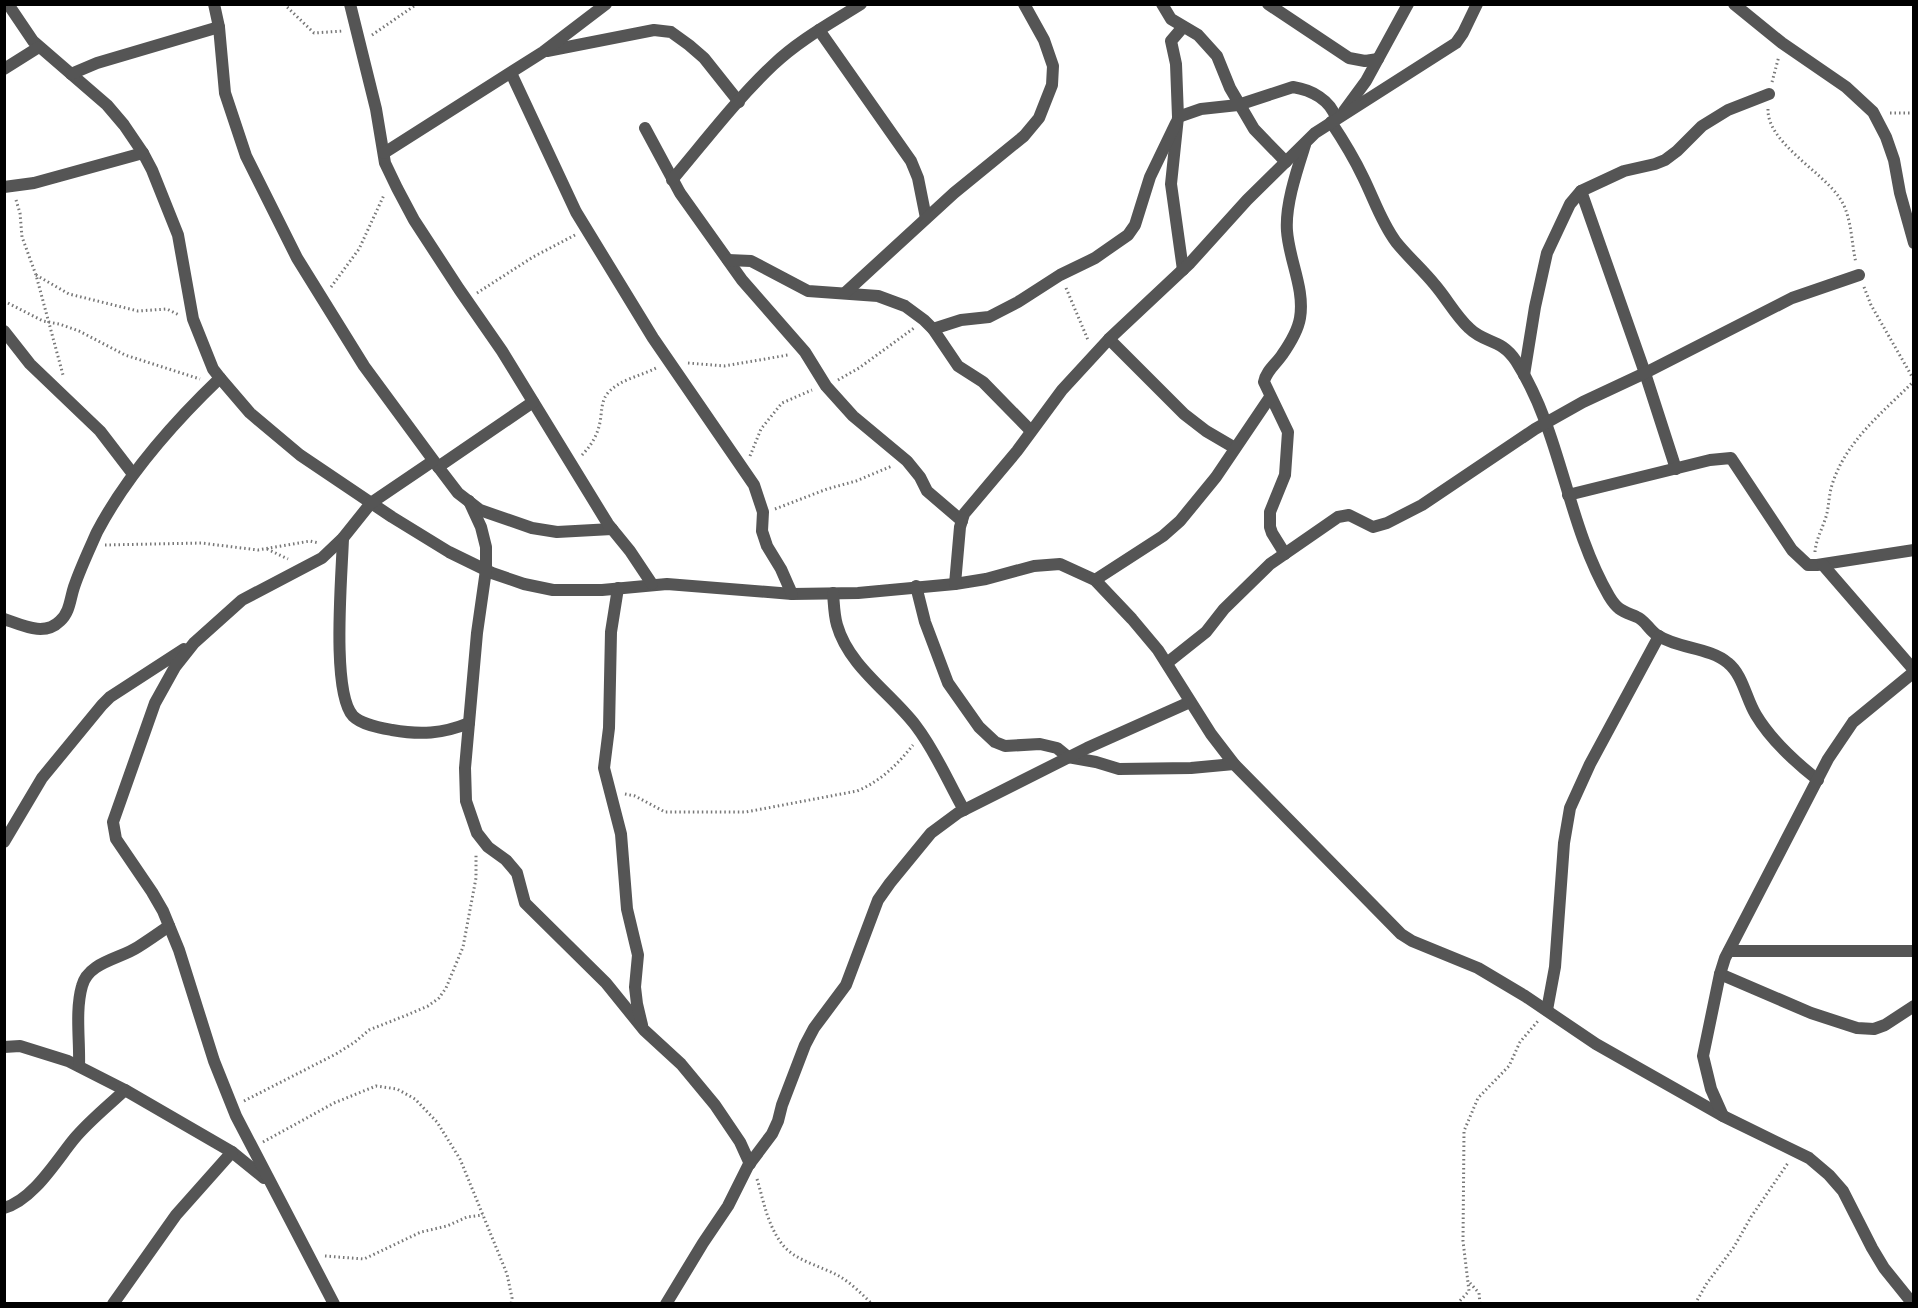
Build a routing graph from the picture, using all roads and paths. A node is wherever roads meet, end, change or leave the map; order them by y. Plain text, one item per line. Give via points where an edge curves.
1 (8, 4) edge
2 (214, 4) edge
3 (284, 4) edge
4 (350, 4) edge
5 (417, 4) edge
6 (861, 4) edge
7 (1024, 4) edge
8 (1162, 4) edge
9 (1268, 4) edge
10 (1408, 4) edge
11 (1477, 4) edge
12 (1734, 4) edge
13 (605, 5) edge
14 (219, 27) junction
15 (1183, 27) junction
16 (819, 30) junction
17 (359, 37) junction
18 (1782, 43) junction
19 (39, 47) junction
20 (543, 52) junction
21 (1378, 59) junction
22 (4, 69) edge
23 (511, 73) junction
24 (70, 74) junction
25 (1769, 94) junction
26 (739, 102) junction
27 (1238, 105) junction
28 (1873, 112) junction
29 (1914, 113) edge
30 (1337, 118) junction
31 (1177, 120) junction
32 (645, 128) dead end
33 (1306, 141) junction
34 (143, 153) junction
35 (384, 153) junction
36 (1286, 162) junction
37 (390, 173) junction
38 (672, 180) junction
39 (8, 187) edge
40 (1581, 191) junction
41 (926, 218) junction
42 (587, 229) junction
43 (1914, 243) edge
44 (728, 260) junction
45 (1183, 270) junction
46 (36, 275) junction
47 (1060, 275) junction
48 (1859, 275) junction
49 (845, 293) junction
50 (322, 298) junction
51 (466, 298) junction
52 (4, 301) edge
53 (924, 320) junction
54 (50, 322) junction
55 (195, 326) junction
56 (933, 329) junction
57 (4, 331) edge
58 (1109, 339) junction
59 (805, 352) junction
60 (1095, 355) junction
61 (667, 359) junction
62 (1645, 374) junction
63 (1524, 375) junction
64 (1914, 381) edge
65 (216, 382) junction
66 (826, 386) junction
67 (1270, 396) junction
68 (69, 400) junction
69 (533, 402) junction
70 (1546, 423) junction
71 (1031, 431) junction
72 (1235, 448) junction
73 (907, 460) junction
74 (436, 464) junction
75 (744, 468) junction
76 (574, 469) junction
77 (1676, 469) junction
78 (133, 474) junction
79 (1568, 495) junction
80 (469, 501) junction
81 (371, 503) junction
82 (763, 515) junction
83 (962, 520) junction
84 (612, 529) junction
85 (339, 542) junction
86 (92, 545) junction
87 (266, 548) junction
88 (1914, 550) edge
89 (1285, 554) junction
90 (1818, 565) junction
91 (307, 566) junction
92 (486, 570) junction
93 (1095, 580) junction
94 (652, 584) junction
95 (955, 584) junction
96 (916, 586) junction
97 (618, 588) junction
98 (833, 593) junction
99 (792, 594) junction
100 (4, 619) edge
101 (1659, 636) junction
102 (194, 642) junction
103 (1167, 663) junction
104 (1914, 670) edge
105 (1190, 702) junction
106 (469, 723) junction
107 (922, 735) junction
108 (1068, 757) junction
109 (1234, 764) junction
110 (1818, 780) junction
111 (609, 791) junction
112 (964, 810) junction
113 (477, 833) junction
114 (4, 842) edge
115 (169, 926) junction
116 (1729, 951) junction
117 (1914, 951) edge
118 (1720, 974) junction
119 (1914, 1006) edge
120 (1546, 1010) junction
121 (644, 1030) junction
122 (4, 1047) edge
123 (79, 1066) junction
124 (125, 1090) junction
125 (232, 1107) junction
126 (1723, 1116) junction
127 (251, 1148) junction
128 (1796, 1151) junction
129 (232, 1152) junction
130 (750, 1164) junction
131 (272, 1184) junction
132 (4, 1208) edge
133 (483, 1215) junction
134 (309, 1254) junction
135 (1468, 1282) junction
136 (113, 1304) edge
137 (334, 1304) edge
138 (511, 1304) edge
139 (666, 1304) edge
140 (872, 1304) edge
141 (1456, 1304) edge
142 (1480, 1304) edge
143 (1695, 1304) edge
144 (1913, 1304) edge

1 - 19 street
2 - 14 street
3 - 17 path via 314,33 344,30
4 - 17 street
5 - 17 path
6 - 16 street
7 - 41 street via 1047,46 1053,66 1052,85 1039,118 1024,136
8 - 15 street via 1171,19
9 - 21 street via 1349,58
10 - 21 street
11 - 30 street via 1456,43
12 - 18 street
13 - 20 street
14 - 24 street
14 - 50 street via 225,93 246,156 297,258
15 - 27 street via 1198,35 1217,57
15 - 31 street via 1171,41 1177,74
16 - 26 street via 773,65
16 - 41 street via 910,161 918,178
17 - 35 street
18 - 25 path
18 - 28 street via 1846,87
19 - 22 street
19 - 24 street
20 - 23 street
20 - 26 street via 654,30 671,32 704,58
21 - 30 street
23 - 35 street
23 - 42 street
24 - 34 street via 107,105
25 - 40 street via 1728,110 1702,126 1665,160 1624,171
25 - 48 path via 1771,126 1840,198
26 - 38 street
27 - 30 street via 1293,87 1301,88 1325,100
27 - 31 street via 1201,109
27 - 36 street via 1254,129
28 - 29 path
28 - 43 street via 1894,159
30 - 33 street
30 - 63 street via 1383,223 1395,241 1467,327 1508,350
31 - 45 street via 1172,184
31 - 47 street via 1150,177 1132,231 1095,258
32 - 38 street
33 - 36 street
33 - 67 street via 1296,171 1287,229 1301,299 1300,320 1283,354 1265,378
34 - 39 street
34 - 55 street via 182,248
35 - 37 street
36 - 45 street
37 - 50 path via 359,249
37 - 51 street via 414,220
38 - 44 street
39 - 46 path via 20,213 22,237
40 - 62 street
40 - 63 street via 1570,204 1547,253
41 - 49 street
42 - 51 path
42 - 61 street
44 - 49 street via 751,261 808,291
44 - 59 street
45 - 58 street
46 - 54 path
46 - 55 path via 69,294 138,310 167,309
47 - 56 street via 989,316
47 - 60 path
48 - 62 street via 1792,298
48 - 64 path via 1871,305
49 - 53 street via 886,299 905,306
50 - 74 street via 364,366
51 - 69 street
52 - 54 path
53 - 56 street
53 - 66 path via 859,368
54 - 65 path via 79,331 125,355
54 - 68 path
55 - 65 street
56 - 71 street via 958,366 988,387
57 - 68 street via 30,364
58 - 60 street
58 - 72 street via 1184,414
59 - 61 path via 724,366
59 - 66 street
60 - 71 street
61 - 75 street
61 - 76 path via 607,394 600,425
62 - 70 street
62 - 77 street
63 - 70 street
64 - 90 path via 1864,431 1840,466 1815,545
65 - 78 street
65 - 81 street via 300,455
66 - 73 street via 854,416
66 - 75 path via 782,403 761,429
67 - 72 street
67 - 89 street via 1288,432 1285,475 1270,512 1272,533
68 - 78 street via 100,430
69 - 74 street
69 - 76 street
70 - 79 street
70 - 89 street via 1402,516 1373,527 1349,514 1342,515
71 - 83 street
72 - 93 street via 1174,528
73 - 82 path
73 - 83 street via 927,491
74 - 80 street
74 - 81 street
75 - 82 street via 759,496
76 - 84 street
77 - 79 street
77 - 90 street via 1731,458 1792,550 1805,564
78 - 86 street
79 - 101 street via 1610,597 1626,614 1642,620
80 - 84 street via 480,510 545,531
80 - 92 street via 486,547
81 - 85 street
81 - 92 street via 449,552
82 - 99 street via 762,531 767,546
83 - 95 street
84 - 94 street
85 - 87 path via 310,541
85 - 91 street
85 - 106 street via 340,672 346,703 353,715 362,722 409,733 430,734
86 - 87 path via 201,543
86 - 100 street via 68,609 59,622 42,630
87 - 91 path
88 - 90 street
89 - 103 street via 1251,580 1206,632
90 - 104 street
91 - 102 street via 242,600
92 - 97 street via 553,590
92 - 106 street
93 - 95 street via 1060,564
93 - 103 street
94 - 97 street
94 - 99 street
95 - 96 street
96 - 98 street
96 - 108 street via 948,683 979,727 1005,746 1040,744 1057,748
97 - 111 street via 610,632 609,728 604,760
98 - 99 street
98 - 107 street via 836,624 843,643
101 - 110 street via 1729,663 1763,725
101 - 120 street via 1570,808 1555,967
102 - 114 street via 102,705 42,778
102 - 115 street via 155,703 113,822 116,839 152,892
103 - 105 street
104 - 110 street via 1853,722
105 - 108 street
105 - 109 street
106 - 113 street via 466,801
107 - 111 path via 889,772 869,786 746,812 665,812 635,796
107 - 112 street
108 - 109 street via 1119,769
108 - 112 street
109 - 120 street via 1401,934 1478,968
110 - 116 street
111 - 121 street via 621,834 627,909 638,954 635,987
112 - 130 street via 931,832 878,900 846,985 810,1035 772,1134
113 - 121 street via 517,873 525,903 606,983
113 - 125 path via 476,878 463,947 439,998 369,1030 336,1054
115 - 123 street via 89,972 80,999
115 - 125 street
116 - 117 street
116 - 118 street
118 - 119 street via 1857,1028 1874,1029
118 - 126 street via 1702,1056
120 - 126 street via 1596,1044
120 - 135 path via 1520,1042 1509,1066 1478,1098 1464,1131 1463,1240
121 - 130 street via 681,1064 715,1105
122 - 123 street via 20,1046
123 - 124 street
124 - 129 street
124 - 132 street via 24,1197
125 - 127 street
126 - 128 street
127 - 131 street
127 - 133 path via 362,1091 376,1086 397,1089 415,1099 437,1122 460,1159
128 - 143 path
128 - 144 street via 1828,1174 1843,1191 1884,1268
129 - 131 street
129 - 136 street via 176,1215
130 - 139 street
130 - 140 path via 765,1211 782,1244 790,1253 840,1277
131 - 134 street
133 - 134 path via 421,1232 364,1259
133 - 138 path via 507,1274
134 - 137 street
135 - 141 path via 1469,1291
135 - 142 path via 1479,1293

